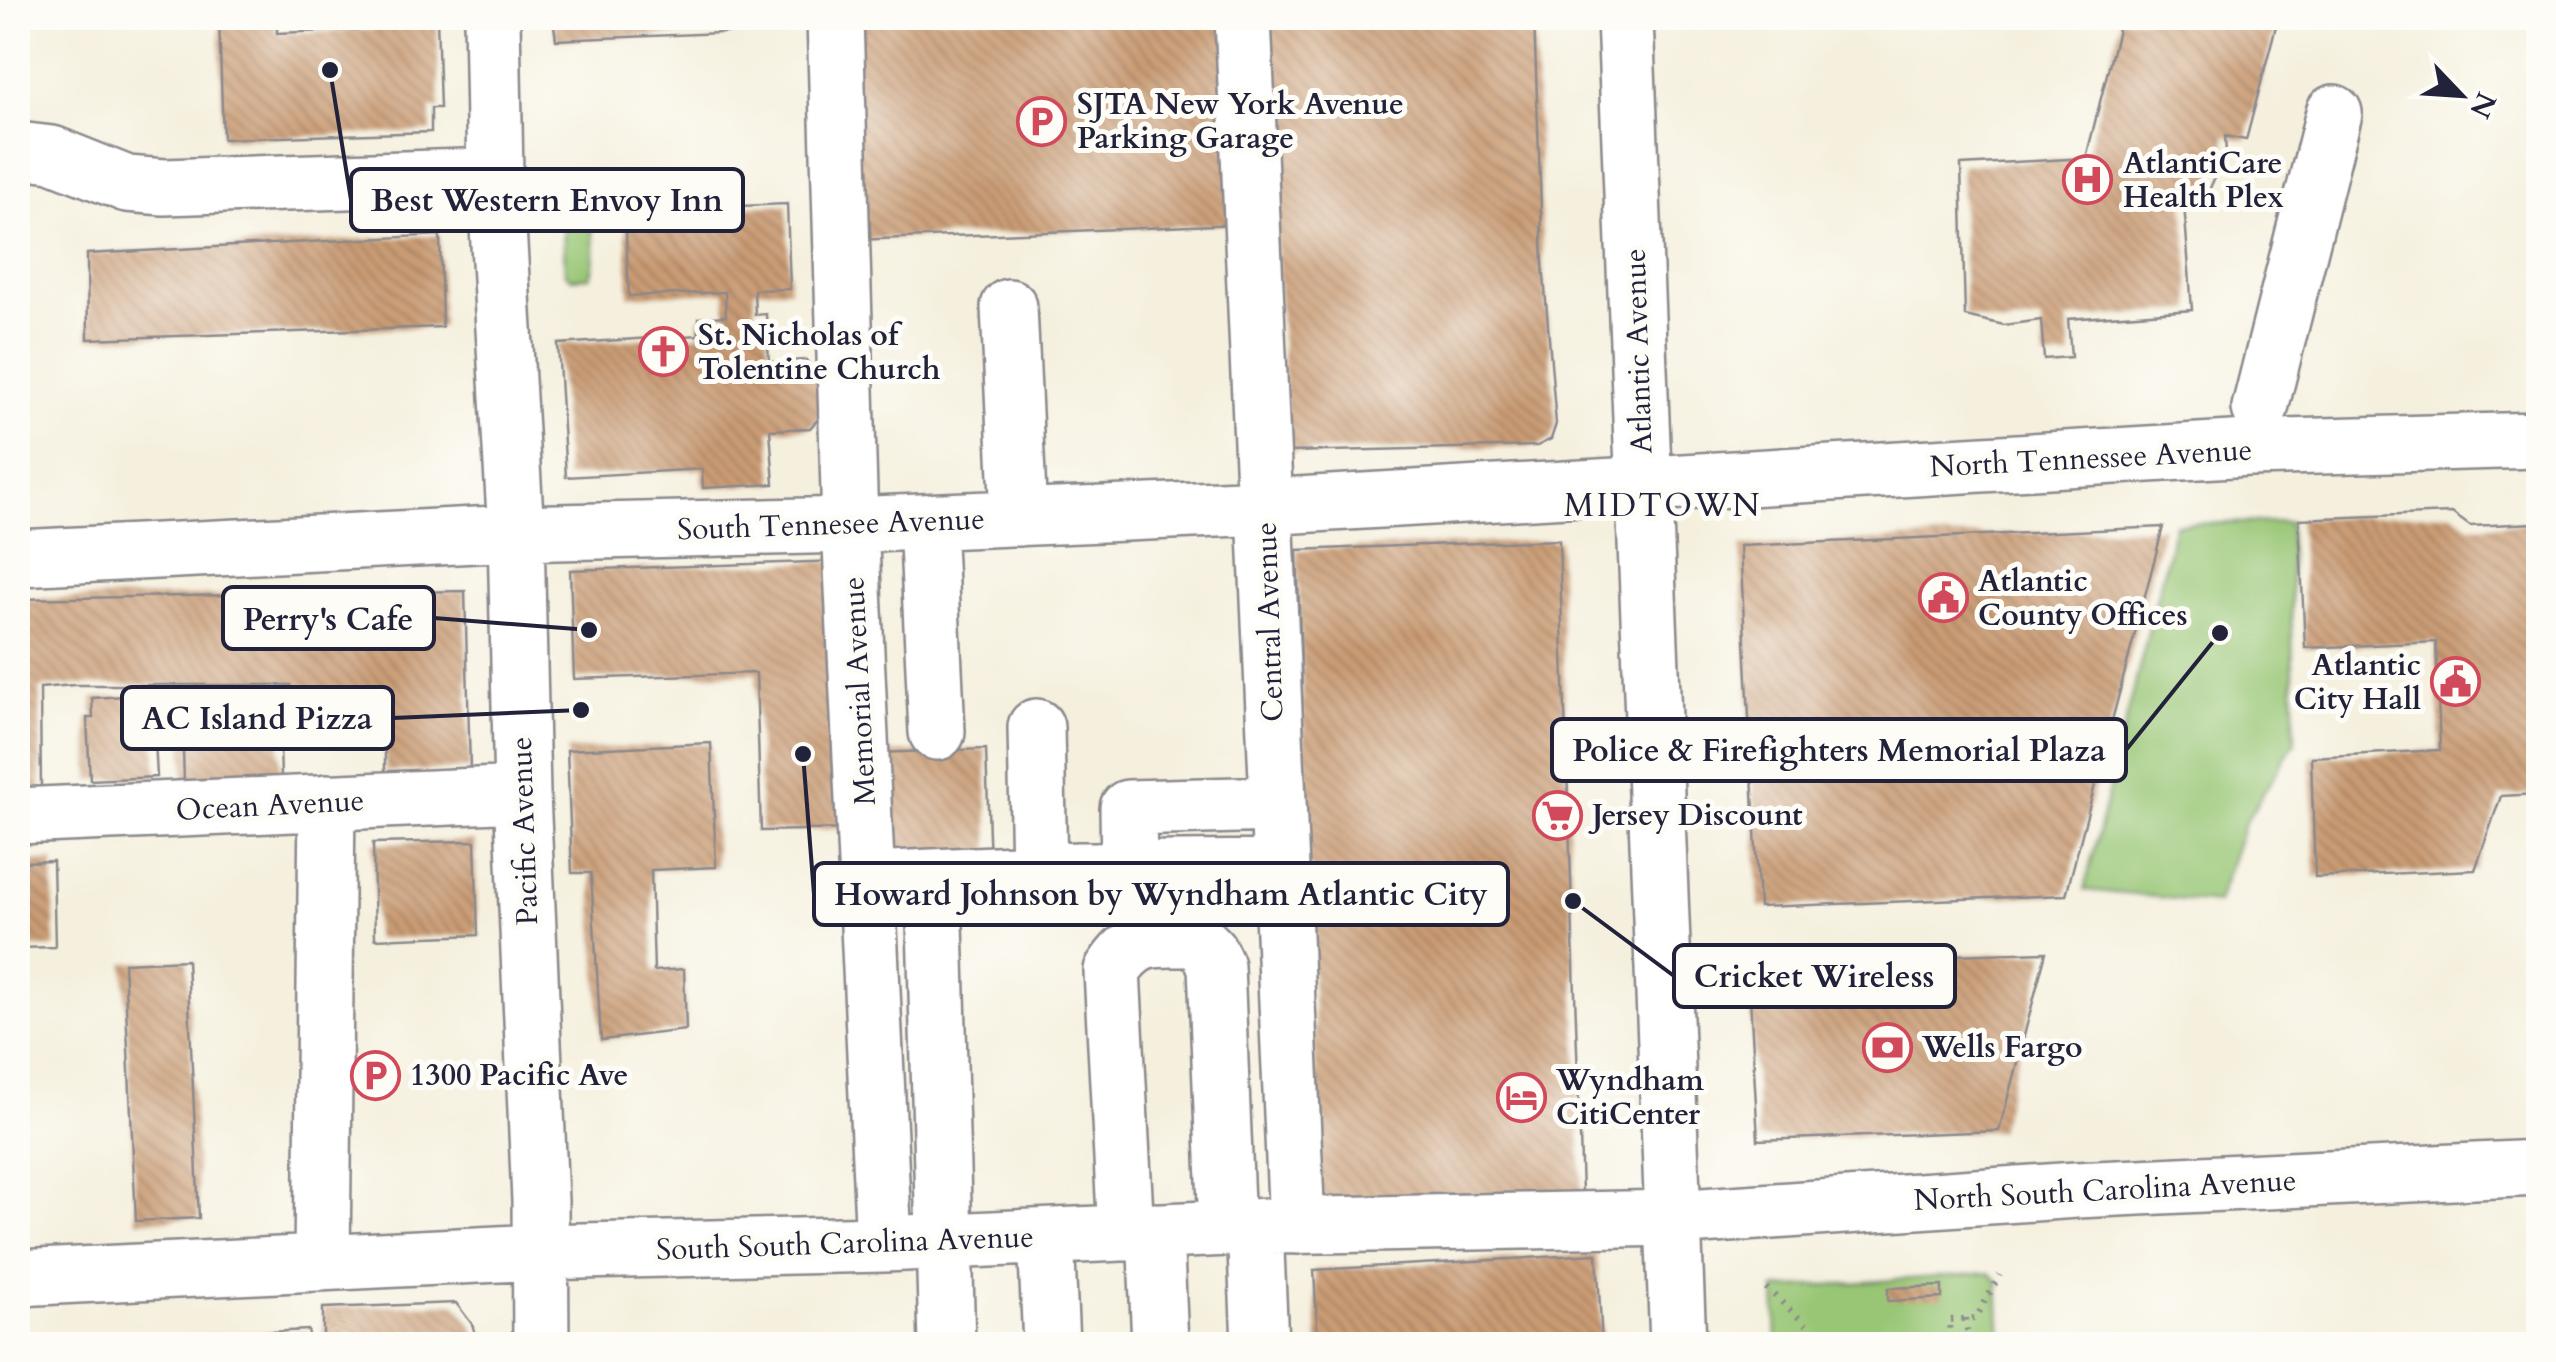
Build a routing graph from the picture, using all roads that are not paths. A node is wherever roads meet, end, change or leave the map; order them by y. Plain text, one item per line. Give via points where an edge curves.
1 (492, 18) edge
2 (834, 18) edge
3 (1243, 18) edge
4 (1625, 18) edge
5 (2334, 113) dead end
6 (18, 150) edge
7 (496, 176) junction
8 (1008, 307) dead end
9 (2260, 408) dead end
10 (2538, 440) edge
11 (1644, 486) junction
12 (1264, 507) junction
13 (1019, 518) junction
14 (926, 522) junction
15 (850, 525) junction
16 (516, 532) junction
17 (18, 558) edge
18 (1036, 727) dead end
19 (937, 732) dead end
20 (522, 794) junction
21 (326, 802) junction
22 (1277, 804) junction
23 (18, 816) edge
24 (1280, 868) junction
25 (1129, 870) junction
26 (1039, 872) junction
27 (870, 880) junction
28 (935, 923) dead end
29 (2538, 1168) edge
30 (1673, 1218) junction
31 (1260, 1227) junction
32 (1141, 1232) junction
33 (1046, 1237) junction
34 (943, 1242) junction
35 (884, 1244) junction
36 (538, 1252) junction
37 (322, 1262) junction
38 (18, 1278) edge
39 (541, 1344) edge
40 (947, 1344) edge
41 (1051, 1344) edge
42 (1160, 1344) edge
43 (1260, 1344) edge
44 (1678, 1344) edge

1 - 7 main road, Pacific Avenue
2 - 15 main road, Memorial Avenue
3 - 12 main road, Central Avenue
4 - 11 main road, Atlantic Avenue
5 - 9 main road
6 - 7 main road via 52,154 127,184 164,187
7 - 16 main road, Pacific Avenue
8 - 13 main road
10 - 11 main road, North Tennessee Avenue via 2249,448
11 - 12 main road, South Tennesee Avenue
11 - 30 main road, Atlantic Avenue
12 - 13 main road, South Tennesee Avenue
12 - 22 main road, Central Avenue
13 - 14 main road, South Tennesee Avenue
14 - 15 main road, South Tennesee Avenue
14 - 19 main road
15 - 16 main road, South Tennesee Avenue
15 - 27 main road, Memorial Avenue
16 - 17 main road, South Tennesee Avenue
16 - 20 main road, Pacific Avenue
18 - 26 main road
20 - 21 main road, Ocean Avenue
20 - 36 main road, Pacific Avenue
21 - 23 main road, Ocean Avenue
21 - 37 main road
22 - 24 main road, Central Avenue
22 - 25 main road via 1128,808
24 - 25 main road
24 - 31 main road, Central Avenue
25 - 26 main road
26 - 27 main road
27 - 35 main road, Memorial Avenue
28 - 34 main road
29 - 30 main road, North South Carolina Avenue
30 - 31 main road, South South Carolina Avenue
30 - 44 main road, Atlantic Avenue
31 - 32 main road, South South Carolina Avenue
31 - 32 main road via 1210,951 1197,939 1140,940 1112,971
31 - 43 main road
32 - 33 main road, South South Carolina Avenue
32 - 42 main road
33 - 34 main road, South South Carolina Avenue
33 - 41 main road
34 - 35 main road, South South Carolina Avenue
34 - 40 main road
35 - 36 main road, South South Carolina Avenue
36 - 37 main road, South South Carolina Avenue
36 - 39 main road, Pacific Avenue
37 - 38 main road, South South Carolina Avenue

